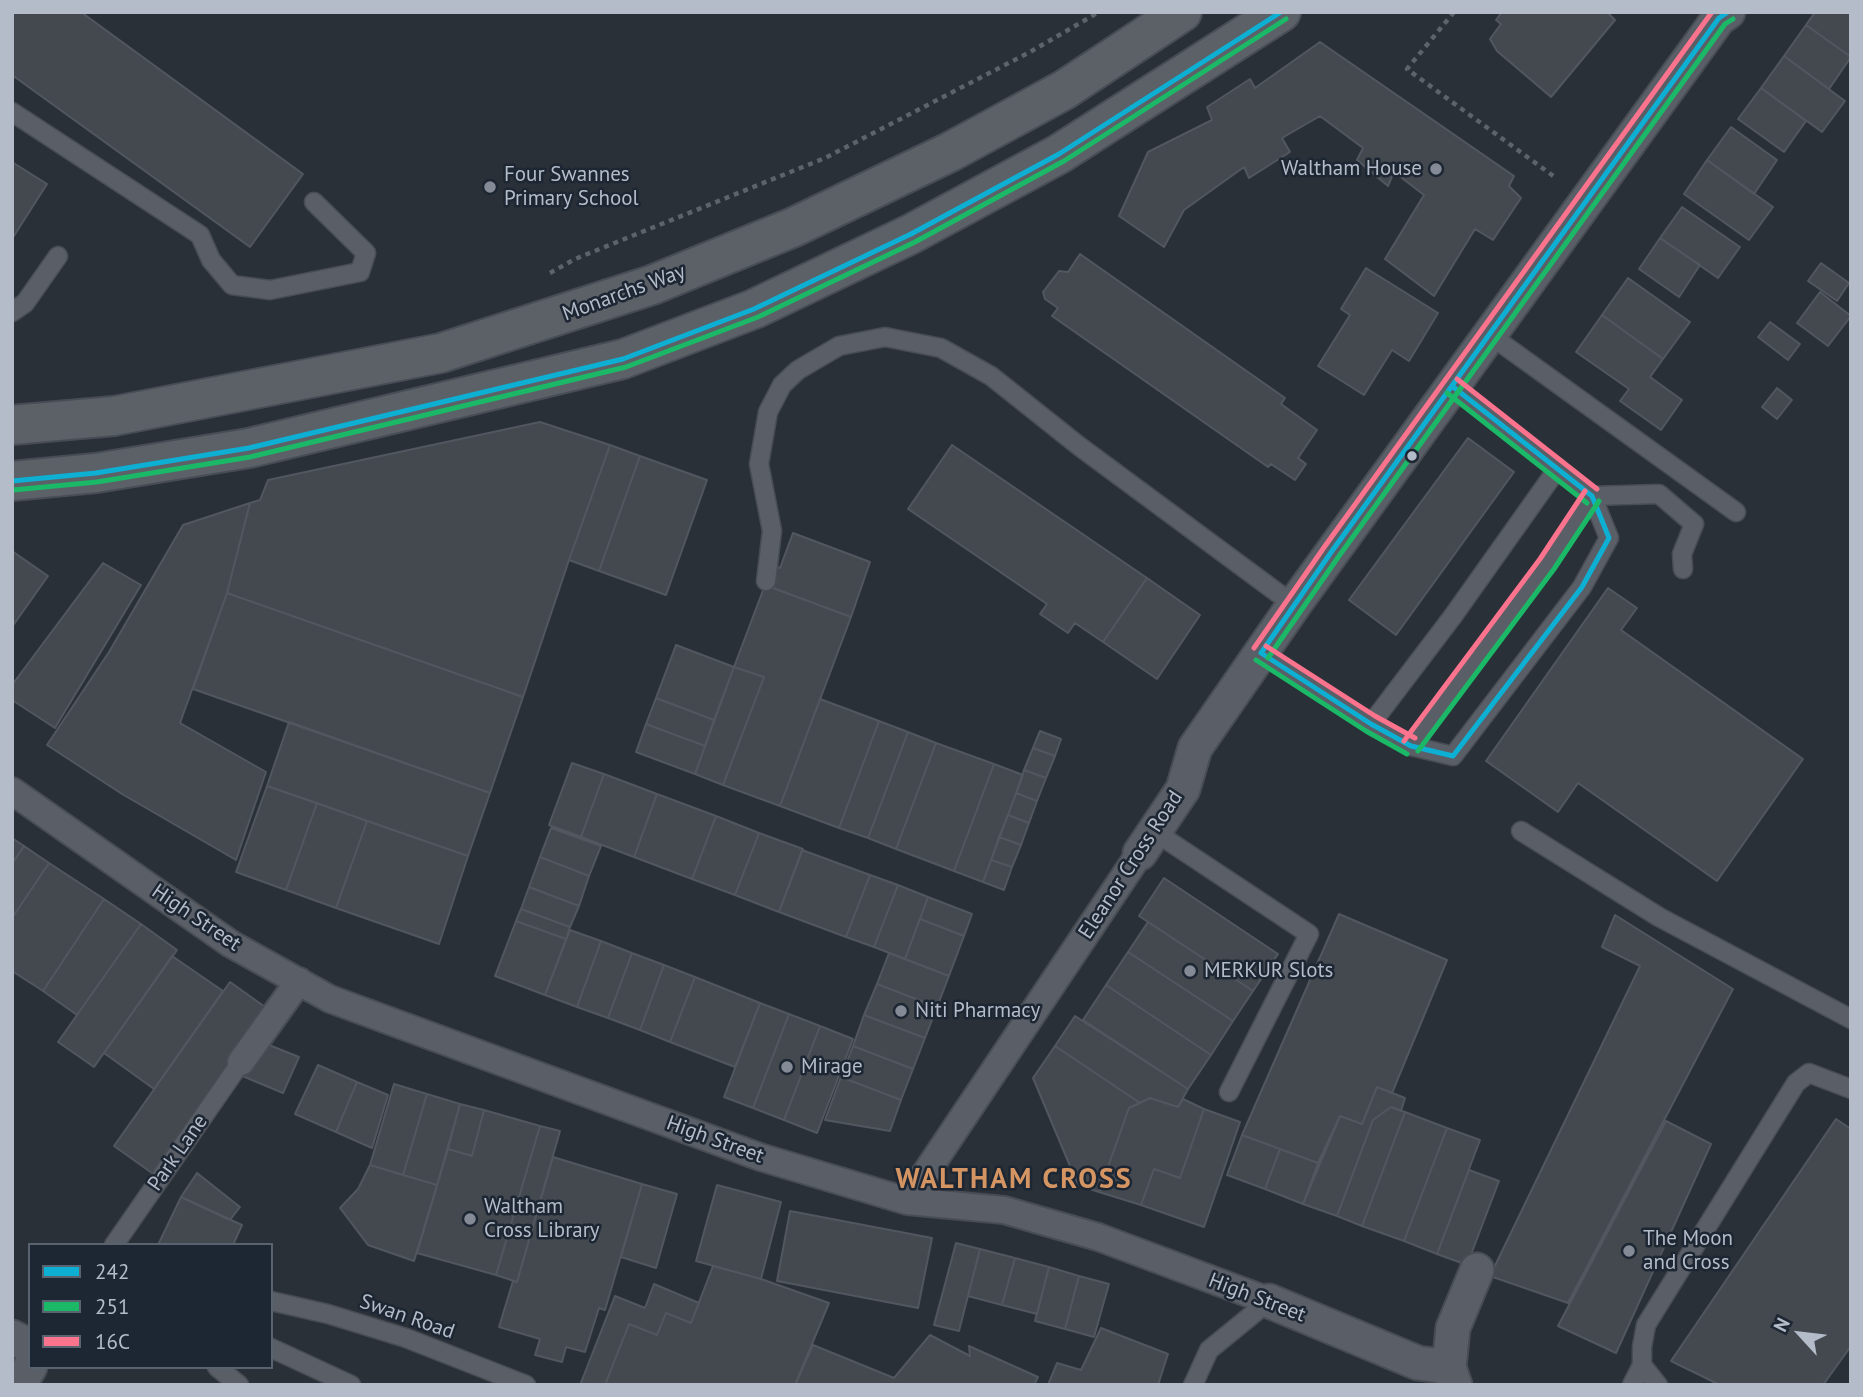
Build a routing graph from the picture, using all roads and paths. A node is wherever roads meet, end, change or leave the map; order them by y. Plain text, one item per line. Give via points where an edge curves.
1 (1099, 12) edge
2 (1182, 12) edge
3 (1281, 12) edge
4 (1454, 12) edge
5 (1722, 14) edge
6 (12, 112) edge
7 (1587, 201) junction
8 (314, 202) dead end
9 (58, 256) dead end
10 (543, 277) dead end
11 (12, 312) edge
12 (1490, 335) junction
13 (1452, 386) junction
14 (12, 425) edge
15 (1558, 468) junction
16 (12, 481) edge
17 (1592, 496) junction
18 (1736, 512) dead end
19 (1683, 569) dead end
20 (766, 582) dead end
21 (1294, 605) junction
22 (1261, 653) junction
23 (1371, 724) junction
24 (1411, 746) junction
25 (12, 790) edge
26 (1521, 831) dead end
27 (1147, 843) junction
28 (299, 981) junction
29 (1851, 1019) edge
30 (241, 1062) joint
31 (1851, 1089) edge
32 (1229, 1092) dead end
33 (907, 1201) junction
34 (115, 1243) edge
35 (1477, 1270) dead end
36 (273, 1301) edge
37 (1269, 1301) junction
38 (12, 1337) edge
39 (28, 1345) edge
40 (273, 1349) edge
41 (1642, 1365) junction
42 (29, 1369) edge
43 (219, 1369) edge
44 (1452, 1376) edge
45 (19, 1385) edge
46 (239, 1385) edge
47 (351, 1385) edge
48 (526, 1385) edge
49 (1193, 1385) edge
50 (1632, 1385) edge
51 (1658, 1385) edge

1 - 10 path via 825,159 575,259
2 - 14 main road, Monarchs Way via 1065,90 950,152 794,227 652,285 441,353 114,416
3 - 16 main road via 1059,154 911,234 754,309 623,359 249,448 96,473
4 - 7 path via 1407,69
5 - 7 street, Eleanor Cross Road
6 - 8 lane via 200,234 211,260 232,285 270,290 360,272 366,253
7 - 12 street, Eleanor Cross Road
9 - 11 lane via 25,303
12 - 13 street, Eleanor Cross Road
12 - 18 lane
13 - 15 lane
13 - 21 street, Eleanor Cross Road
15 - 17 lane
15 - 23 lane
17 - 19 lane via 1659,494 1694,524 1682,554
17 - 24 lane
17 - 24 lane via 1609,538 1582,587 1453,756
20 - 21 lane via 772,531 759,464 768,412 782,385 798,370 839,346 885,337 941,348 991,376
21 - 22 street, Eleanor Cross Road
22 - 23 lane
22 - 27 street, Eleanor Cross Road via 1195,748 1183,789
23 - 24 lane
25 - 28 street, High Street via 232,944
26 - 29 lane via 1659,917
27 - 32 lane via 1309,934
27 - 33 street, Eleanor Cross Road
28 - 30 street
28 - 33 street, High Street via 330,999 760,1157
30 - 34 lane, Park Lane
31 - 41 lane via 1809,1073 1796,1083 1646,1325
33 - 37 street, High Street via 1003,1210 1098,1237
35 - 44 street via 1453,1328
36 - 48 lane, Swan Road via 406,1338
37 - 44 street, High Street
37 - 49 lane via 1209,1350
38 - 39 street
40 - 47 lane
41 - 50 lane
41 - 51 lane
42 - 45 street
43 - 46 lane

